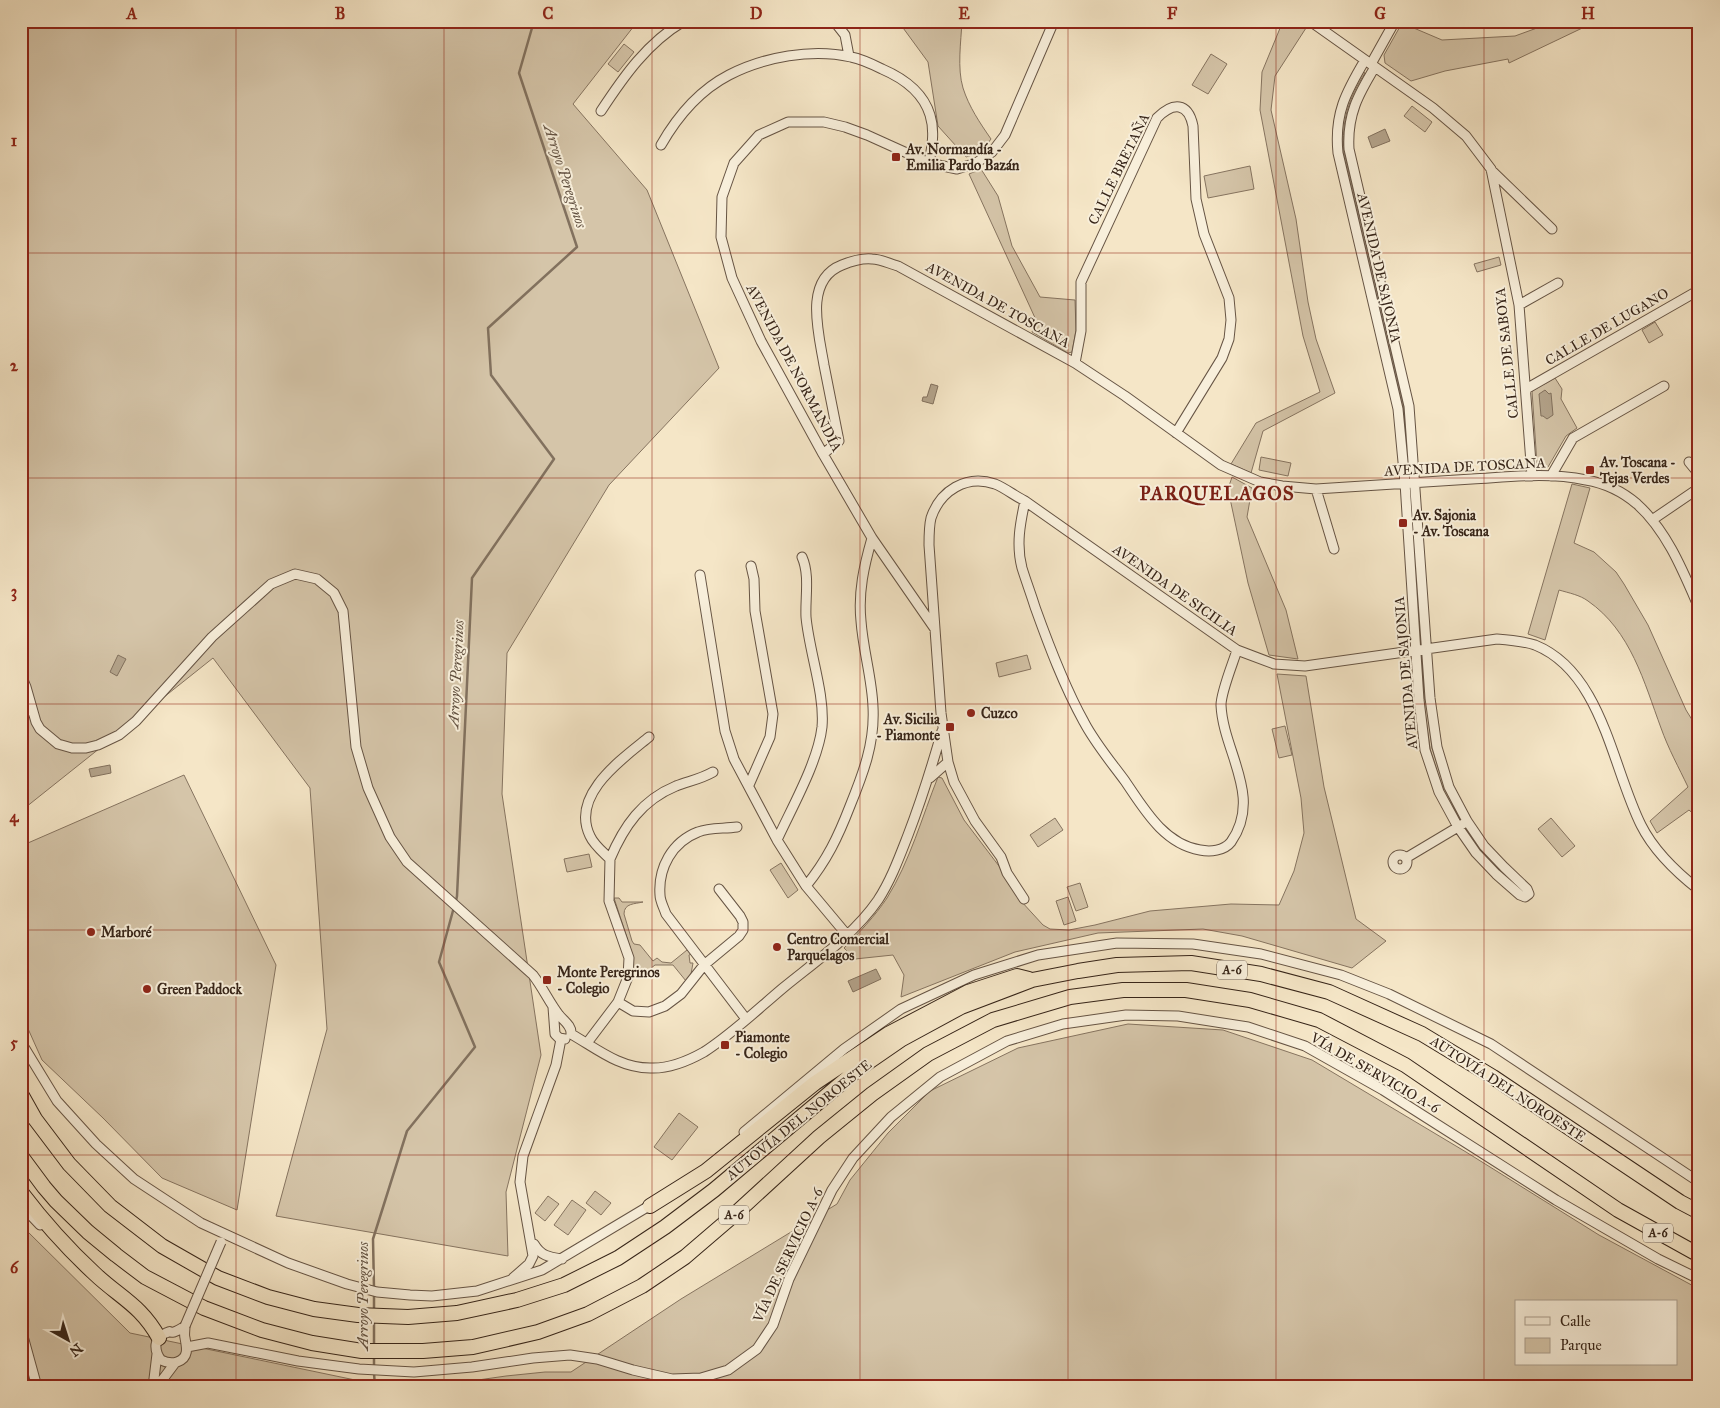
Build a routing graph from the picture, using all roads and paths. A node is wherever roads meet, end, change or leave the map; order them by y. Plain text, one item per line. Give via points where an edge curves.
1 (684, 21) edge
2 (834, 21) edge
3 (1054, 21) edge
4 (1310, 21) edge
5 (1395, 21) edge
6 (849, 56) junction
7 (1370, 63) junction
8 (601, 111) dead end
9 (661, 145) dead end
10 (929, 163) junction
11 (1491, 169) junction
12 (1552, 229) dead end
13 (1558, 283) dead end
14 (1699, 302) edge
15 (1518, 305) junction
16 (1075, 363) junction
17 (1664, 386) dead end
18 (1526, 389) junction
19 (1176, 433) junction
20 (823, 454) junction
21 (1689, 462) dead end
22 (1699, 474) edge
23 (1532, 476) junction
24 (1551, 476) junction
25 (1405, 483) junction
26 (1416, 483) junction
27 (1699, 488) edge
28 (1316, 489) junction
29 (1025, 501) junction
30 (1652, 520) junction
31 (872, 538) junction
32 (1334, 549) dead end
33 (802, 557) dead end
34 (752, 566) dead end
35 (700, 574) dead end
36 (1699, 608) edge
37 (935, 630) junction
38 (1428, 648) junction
39 (1237, 650) junction
40 (1416, 650) junction
41 (21, 675) edge
42 (32, 709) junction
43 (21, 714) edge
44 (942, 728) junction
45 (650, 737) dead end
46 (948, 762) junction
47 (713, 772) dead end
48 (928, 780) junction
49 (749, 785) junction
50 (1467, 821) junction
51 (737, 827) dead end
52 (1458, 827) junction
53 (777, 840) junction
54 (1406, 858) dead end
55 (610, 859) junction
56 (806, 886) junction
57 (719, 889) dead end
58 (1699, 890) edge
59 (1024, 899) dead end
60 (847, 934) junction
61 (704, 966) junction
62 (1032, 980) junction
63 (618, 1002) junction
64 (553, 1007) junction
65 (746, 1019) junction
66 (566, 1024) junction
67 (556, 1027) junction
68 (571, 1034) junction
69 (561, 1039) junction
70 (21, 1042) edge
71 (586, 1043) junction
72 (21, 1094) edge
73 (21, 1156) edge
74 (1699, 1182) edge
75 (21, 1192) edge
76 (21, 1205) edge
77 (650, 1206) junction
78 (1699, 1212) edge
79 (201, 1223) junction
80 (531, 1239) junction
81 (237, 1240) junction
82 (220, 1242) junction
83 (1699, 1255) edge
84 (562, 1259) junction
85 (1699, 1279) edge
86 (510, 1281) junction
87 (185, 1326) junction
88 (21, 1329) edge
89 (175, 1332) junction
90 (157, 1341) junction
91 (186, 1343) junction
92 (157, 1354) junction
93 (175, 1363) junction
94 (37, 1387) edge
95 (153, 1387) edge
96 (157, 1387) edge

1 - 8 street via 641,56
2 - 6 street via 845,35
3 - 10 street, AVENIDA DE NORMANDÍA via 1005,135 992,152 976,163 957,169
4 - 7 street
5 - 7 street
6 - 9 street via 785,56 756,63 728,76 684,112
6 - 10 street via 892,73 922,98 930,114 933,138
7 - 11 street, CALLE DE SABOYA via 1466,136
7 - 25 street, AVENIDA DE SAJONIA via 1344,97 1336,135 1398,409
7 - 26 street, AVENIDA DE SAJONIA via 1350,118 1349,149 1409,406
10 - 20 street, AVENIDA DE NORMANDÍA via 845,127 806,121 788,122 759,135 734,162 722,196 722,237 732,278 761,341
11 - 12 street, CALLE DE SABOYA
11 - 15 street, CALLE DE SABOYA
13 - 15 street
14 - 18 street, CALLE DE LUGANO via 1694,294
15 - 18 street, CALLE DE SABOYA
16 - 19 street, AVENIDA DE TOSCANA
16 - 19 street, CALLE BRETAÑA via 1081,331 1081,282 1157,118 1166,109 1185,108 1193,126 1196,199 1204,234 1228,298 1231,320 1222,358
16 - 20 street, AVENIDA DE TOSCANA via 898,266 873,259 854,260 838,266 820,286 818,328 839,440
17 - 24 street via 1573,438
18 - 23 street, CALLE DE SABOYA
19 - 28 street, AVENIDA DE TOSCANA via 1204,454 1260,482
20 - 31 street, AVENIDA DE NORMANDÍA
21 - 22 street
23 - 24 street, AVENIDA DE TOSCANA
23 - 26 street, AVENIDA DE TOSCANA
24 - 30 street, AVENIDA DE TOSCANA via 1604,485 1621,493
25 - 26 street, AVENIDA DE TOSCANA
25 - 28 street, AVENIDA DE TOSCANA
25 - 40 street, AVENIDA DE SAJONIA
26 - 38 street, AVENIDA DE SAJONIA
27 - 30 street
28 - 32 street
29 - 37 street, AVENIDA DE SICILIA via 994,484 976,481 959,484 935,507 930,520 929,545
29 - 39 street, AVENIDA DE SICILIA
29 - 39 street via 1018,548 1022,568 1049,646 1084,723 1149,817 1167,836 1188,848 1212,852 1229,844 1240,827 1244,808 1242,785 1223,725 1221,702
30 - 36 street, AVENIDA DE TOSCANA via 1671,548
31 - 37 street, AVENIDA DE NORMANDÍA
31 - 56 street via 863,570 860,621 873,707 872,739 866,767 835,843
33 - 53 street via 806,566 806,619 822,727 809,770
34 - 49 street via 755,612 773,714 770,737
35 - 49 street via 725,731 734,758
37 - 44 street, AVENIDA DE SICILIA
38 - 40 street, AVENIDA DE SICILIA
38 - 50 street, AVENIDA DE SAJONIA via 1436,747 1449,788
38 - 58 street, AVENIDA DE SICILIA via 1497,639 1516,640 1555,656 1587,691 1642,827 1676,872
39 - 40 street, AVENIDA DE SICILIA via 1274,664 1305,666
40 - 52 street, AVENIDA DE SAJONIA via 1425,750 1439,792
41 - 42 street
42 - 43 street
42 - 64 street via 40,729 58,744 72,748 98,745 136,721 212,636 271,584 295,574 317,579 334,592 343,611 356,748 368,788 390,837 407,862 533,975
44 - 46 street, AVENIDA DE SICILIA
44 - 48 street
45 - 55 street via 615,765 592,793 586,812 586,826 591,838
46 - 48 street
46 - 59 street, AVENIDA DE SICILIA via 954,782 975,821 1001,857
47 - 55 street via 658,794 646,804 624,831
48 - 60 street via 889,881 864,918
49 - 53 street
50 - 52 street
50 - 52 street, AVENIDA DE SAJONIA via 1484,846 1529,894 1525,897 1520,895 1496,874
51 - 61 street via 698,832 685,839 672,850 660,878 660,897 666,914
52 - 54 street
53 - 56 street
55 - 63 street via 609,901 629,958 628,977
56 - 60 street
57 - 61 street via 740,916 743,930
60 - 65 street
61 - 63 street via 681,994 665,1006 649,1012 633,1011
61 - 65 street
62 - 72 highway, AUTOVÍA DEL NOROESTE / A-6 via 961,1007 895,1044 857,1070 714,1190 618,1258 564,1285 517,1300 457,1313 408,1317 314,1309 268,1297 218,1278 162,1246 110,1206 69,1164 35,1119
62 - 77 highway via 1017,976 968,992 888,1034 815,1083 706,1171
62 - 78 highway, AUTOVÍA DEL NOROESTE / A-6 via 1117,965 1191,964 1261,974 1329,992 1430,1039
63 - 71 street
64 - 66 street
64 - 67 street
65 - 71 street via 703,1052 668,1066 628,1065 607,1057
66 - 67 street via 560,1023
66 - 68 street via 571,1028
67 - 69 street via 556,1036
68 - 69 street via 567,1039
68 - 71 street
69 - 80 street via 556,1065 523,1156 520,1182
70 - 79 street via 57,1101 96,1144 134,1179
73 - 83 highway, AUTOVÍA DEL NOROESTE / A-6 via 56,1201 116,1256 146,1277 204,1308 262,1330 362,1351 473,1347 538,1332 580,1317 642,1286 685,1257 872,1094 928,1054 993,1020 1070,997 1123,990 1186,990 1250,1000 1328,1024 1405,1065 1618,1210
74 - 77 street via 1492,1044 1389,994 1341,975 1260,954 1192,944 1117,943 1038,955 974,975 901,1009 844,1049 701,1168
75 - 90 highway via 64,1245 144,1314
76 - 90 street via 79,1266 141,1316
77 - 84 street
79 - 81 street
79 - 82 street via 216,1234
80 - 84 street via 538,1252
80 - 86 street via 533,1256
81 - 82 street via 226,1238
81 - 86 street via 288,1263 377,1292 432,1296 477,1291
82 - 87 street, bridge
84 - 86 street
85 - 91 street, VÍA DE SERVICIO A-6 via 1556,1200 1383,1090 1305,1046 1248,1027 1178,1016 1126,1016 1063,1024 1007,1041 940,1077 891,1116 853,1158 832,1190 789,1280 772,1325 757,1349 728,1370 701,1378 672,1379 597,1358 570,1355 414,1372 298,1362 208,1342
87 - 89 street
87 - 91 street
88 - 94 street
89 - 90 street via 166,1333
89 - 91 street
90 - 92 street
91 - 93 street via 184,1357
92 - 93 street via 165,1362
92 - 95 street
93 - 96 street

